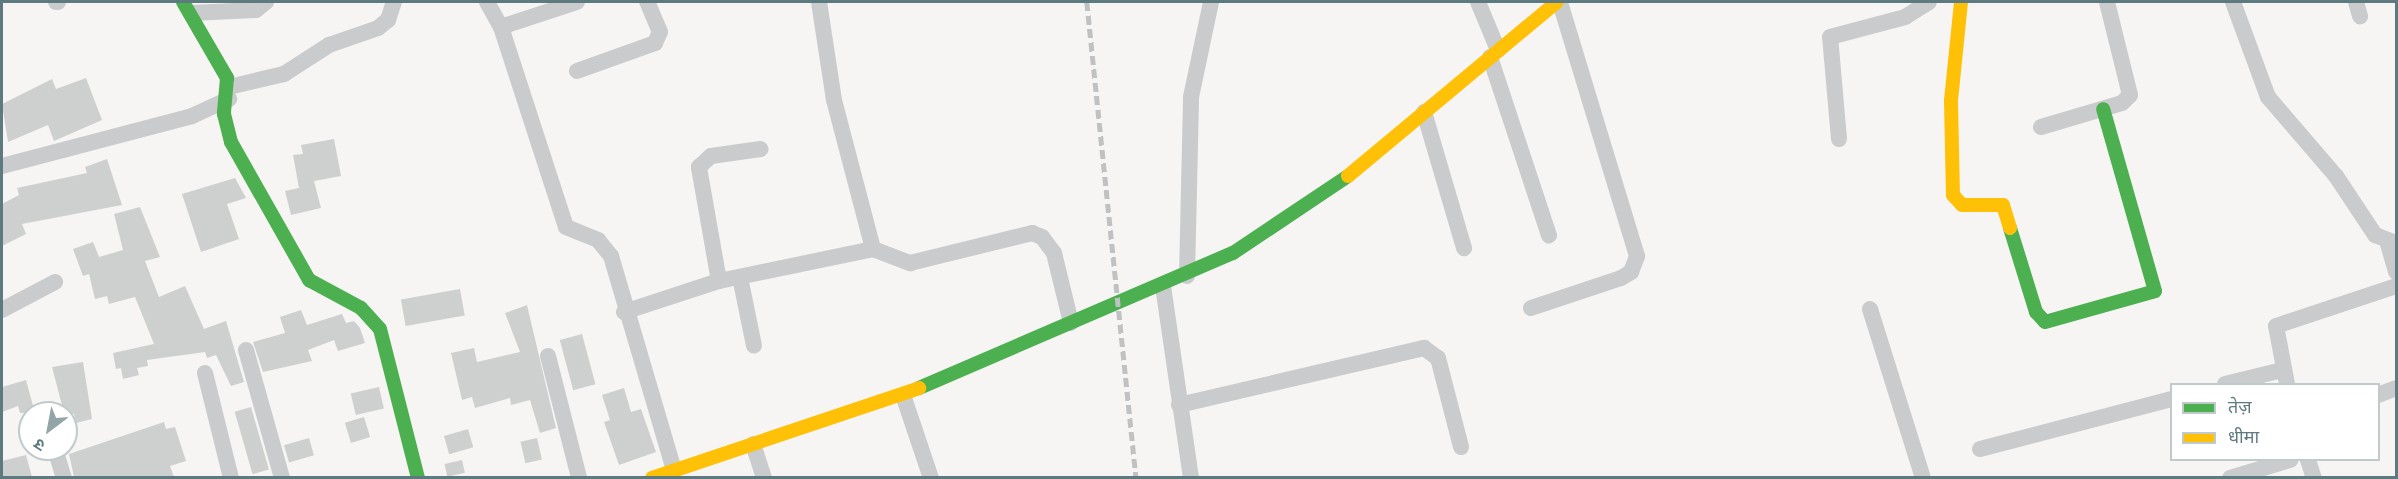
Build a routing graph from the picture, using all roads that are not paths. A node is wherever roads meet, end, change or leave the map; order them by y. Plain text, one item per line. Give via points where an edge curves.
1 (267, 2) edge
2 (394, 2) edge
3 (487, 2) edge
4 (577, 2) edge
5 (648, 2) edge
6 (819, 2) edge
7 (1211, 2) edge
8 (1478, 2) edge
9 (1559, 2) edge
10 (1929, 2) edge
11 (1961, 2) edge
12 (2107, 2) edge
13 (2233, 2) edge
14 (187, 8) edge
15 (501, 27) junction
16 (1494, 53) junction
17 (577, 71) dead end
18 (229, 93) junction
19 (2103, 109) junction
20 (1424, 112) junction
21 (2041, 127) dead end
22 (1839, 139) dead end
23 (761, 149) dead end
24 (2, 166) edge
25 (1549, 235) dead end
26 (2392, 244) edge
27 (1464, 248) dead end
28 (873, 249) junction
29 (2397, 272) edge
30 (1187, 276) junction
31 (740, 277) junction
32 (719, 281) junction
33 (55, 282) dead end
34 (1162, 286) junction
35 (2397, 286) edge
36 (1531, 308) dead end
37 (1870, 309) dead end
38 (2, 310) edge
39 (624, 312) junction
40 (1071, 323) junction
41 (754, 346) dead end
42 (246, 350) dead end
43 (548, 356) dead end
44 (206, 373) dead end
45 (2284, 377) edge
46 (2233, 383) edge
47 (2397, 388) edge
48 (903, 395) junction
49 (2380, 395) edge
50 (2170, 400) edge
51 (1179, 405) junction
52 (753, 444) junction
53 (1461, 447) dead end
54 (1980, 449) dead end
55 (59, 461) edge
56 (2283, 461) edge
57 (2309, 461) edge
58 (674, 470) junction
59 (64, 477) edge
60 (231, 477) edge
61 (282, 477) edge
62 (418, 477) edge
63 (579, 477) edge
64 (652, 477) edge
65 (764, 477) edge
66 (931, 477) edge
67 (1191, 477) edge
68 (1923, 477) edge
69 (2230, 477) edge
70 (2313, 477) edge

1 - 14 street via 256,10
2 - 18 street via 388,20 378,28 329,45 284,74
3 - 15 street
4 - 15 street
5 - 17 street via 660,32 655,43
6 - 28 street via 834,100
7 - 30 street via 1191,97
8 - 16 street
9 - 16 street
9 - 36 street via 1637,256 1631,272 1621,278
10 - 22 street via 1905,16 1830,37
11 - 19 street via 1951,101 1953,196 1962,205 2003,205 2036,312 2045,322 2155,291
12 - 19 street via 2130,95
13 - 26 street via 2268,97
14 - 18 street
15 - 39 street via 564,222 607,249
16 - 20 street
16 - 25 street
18 - 24 street via 192,116
18 - 62 street via 224,114 231,142 309,280 361,308 380,329
19 - 21 street
20 - 27 street
20 - 30 street via 1294,216
23 - 32 street via 711,156 699,167
26 - 29 street
28 - 31 street
28 - 40 street via 909,263 1032,233 1049,243 1054,253
30 - 34 street
31 - 32 street
31 - 41 street
32 - 39 street
33 - 38 street
34 - 40 street via 1115,300
34 - 51 street
35 - 45 street via 2280,322 2274,332
37 - 68 street
39 - 58 street
40 - 48 street
42 - 61 street
43 - 63 street
44 - 60 street
45 - 46 street
47 - 49 street
48 - 52 street
48 - 66 street
50 - 54 street
51 - 53 street via 1424,348 1438,358
51 - 67 street
52 - 58 street
52 - 65 street
55 - 59 street
56 - 69 street
57 - 70 street
58 - 64 street

